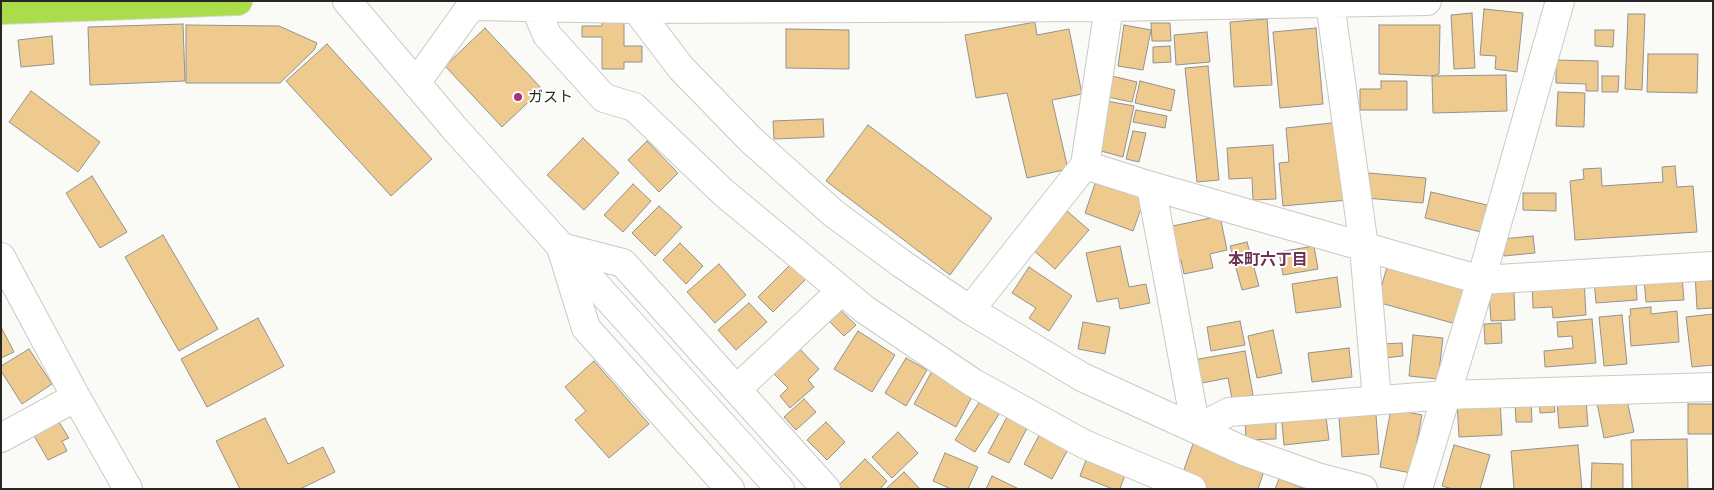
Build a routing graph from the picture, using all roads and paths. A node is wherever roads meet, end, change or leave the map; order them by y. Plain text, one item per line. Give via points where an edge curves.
1 (238, 1) edge
2 (347, 1) edge
3 (1426, 1) edge
4 (1560, 1) edge
5 (1330, 3) junction
6 (470, 4) edge
7 (1108, 4) edge
8 (633, 5) edge
9 (535, 8) junction
10 (1, 10) edge
11 (416, 83) junction
12 (1085, 164) junction
13 (1151, 186) junction
14 (561, 247) junction
15 (1364, 247) junction
16 (1, 257) edge
17 (1713, 266) edge
18 (1481, 280) junction
19 (841, 291) junction
20 (970, 310) junction
21 (1713, 387) edge
22 (737, 389) junction
23 (1446, 395) junction
24 (76, 397) junction
25 (1377, 400) junction
26 (1196, 429) junction
27 (1, 438) edge
28 (128, 489) edge
29 (730, 489) edge
30 (780, 489) edge
31 (826, 489) edge
32 (1192, 489) edge
33 (1362, 489) edge
34 (1418, 489) edge

1 - 10 highway
2 - 11 street
3 - 5 street
4 - 18 street
5 - 7 street
5 - 15 street
6 - 9 street
6 - 11 street
7 - 8 street
7 - 12 street
8 - 9 street
8 - 20 street via 681,68 750,139 833,213
9 - 19 street via 547,35 604,98 634,107 724,192
11 - 14 street
12 - 13 street
12 - 20 street
13 - 15 street
13 - 26 street
14 - 22 street via 623,263
14 - 29 street via 586,328
14 - 30 street
15 - 18 street
15 - 25 street
16 - 24 street
17 - 18 street
18 - 23 street
19 - 22 street
19 - 32 street via 981,386 1084,444
20 - 26 street via 1082,377
21 - 23 street
22 - 31 street
23 - 25 street
23 - 34 street
24 - 27 street
24 - 28 street
25 - 26 street via 1229,412
26 - 33 street via 1244,451

